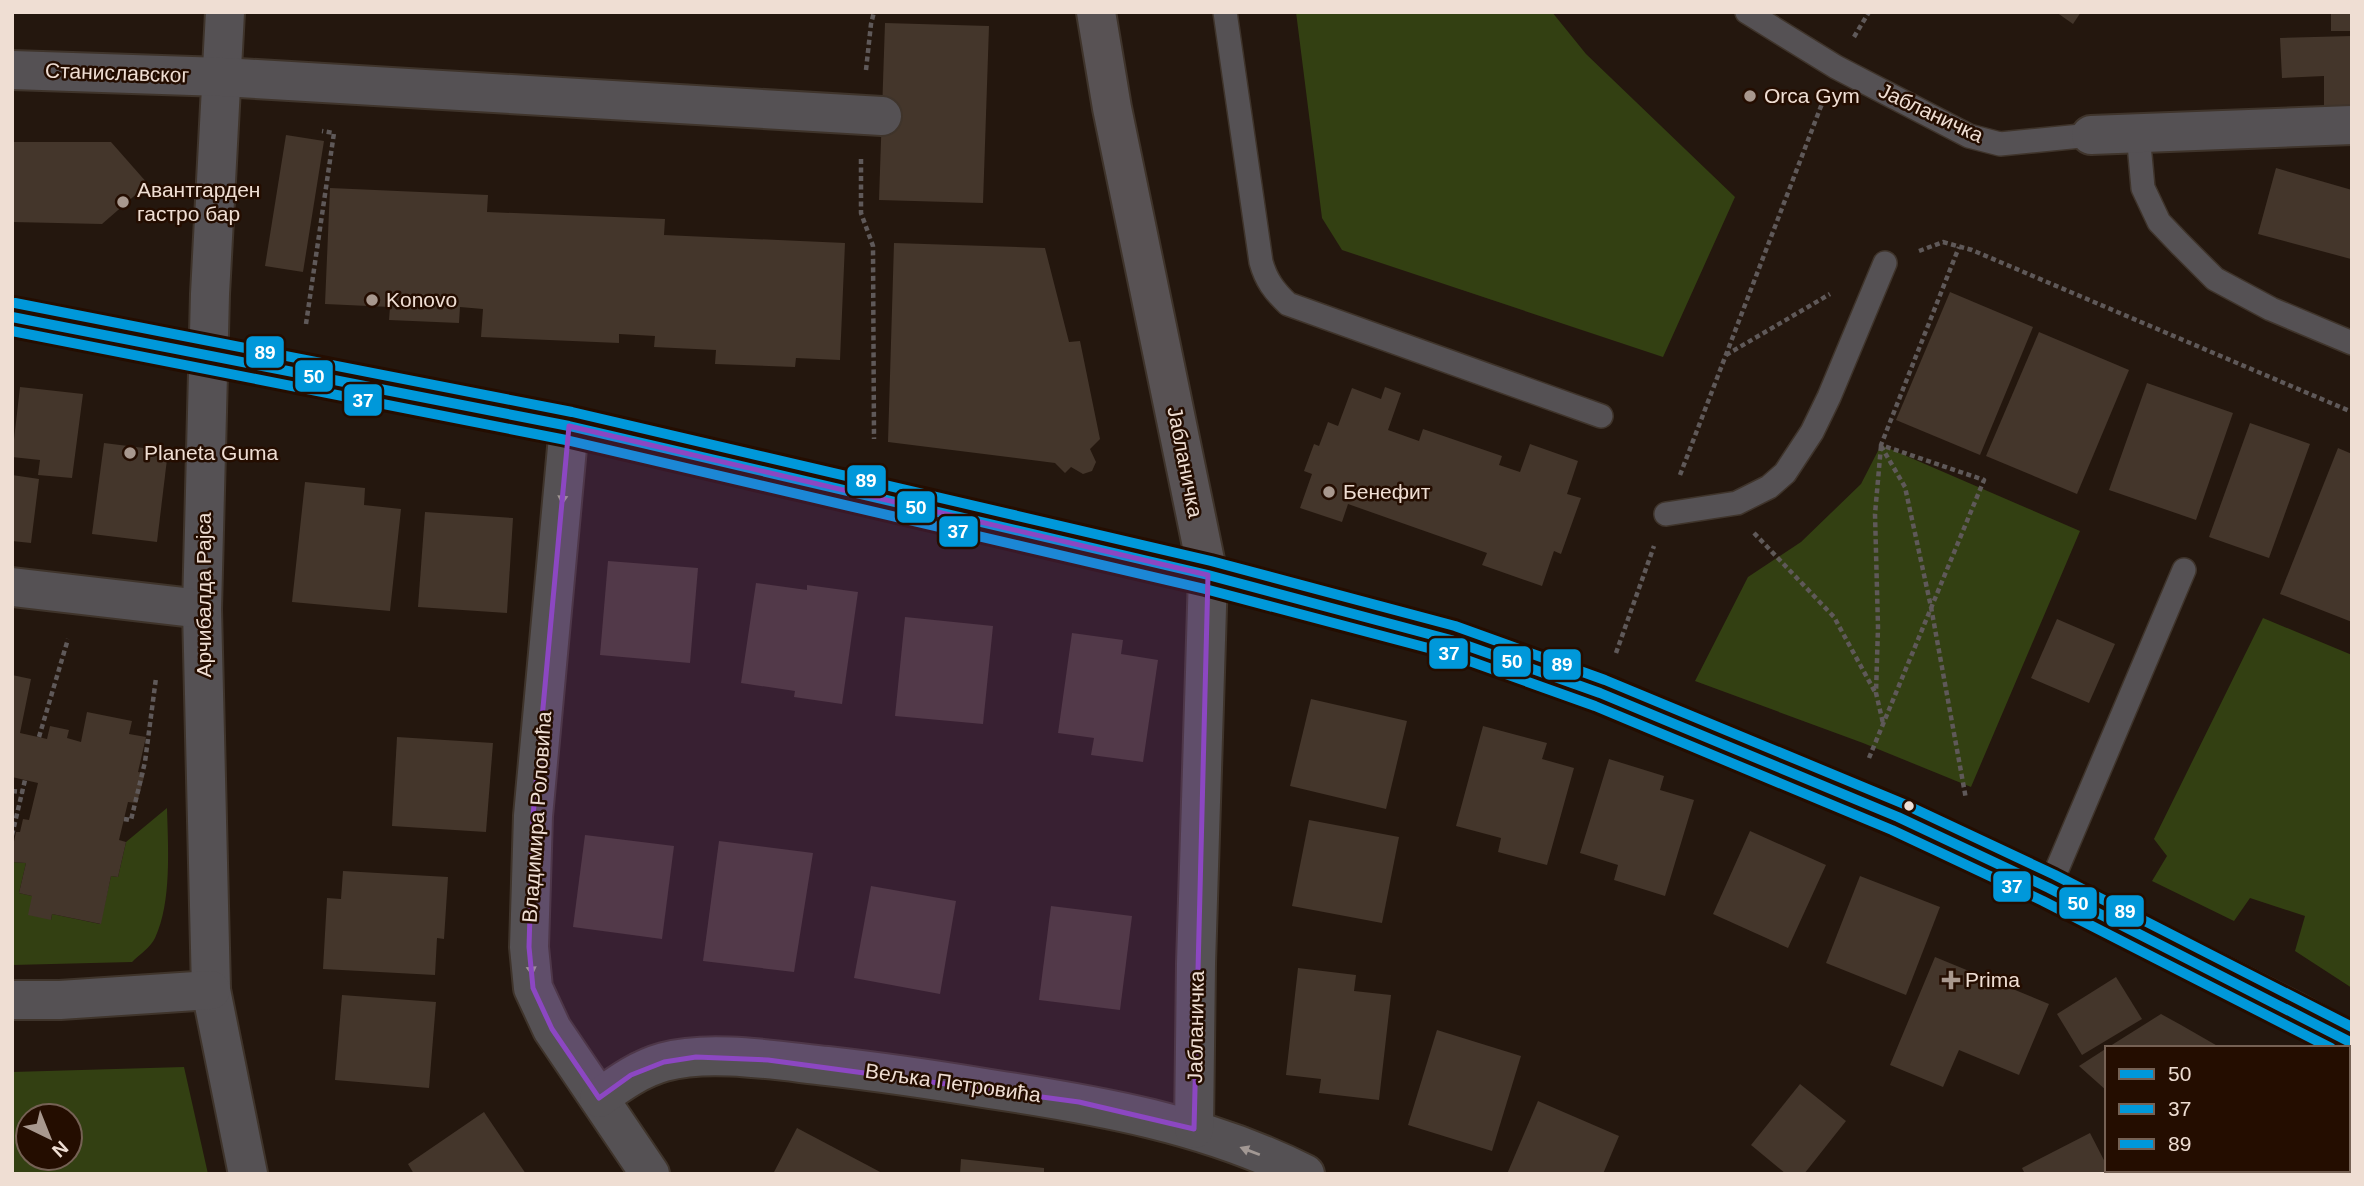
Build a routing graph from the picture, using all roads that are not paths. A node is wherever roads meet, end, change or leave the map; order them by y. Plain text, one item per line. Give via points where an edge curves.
1 (225, 12) edge
2 (1096, 12) edge
3 (1226, 12) edge
4 (1747, 12) edge
5 (12, 70) edge
6 (222, 76) junction
7 (882, 116) dead end
8 (2352, 125) edge
9 (2138, 134) junction
10 (2091, 135) joint
11 (1885, 263) road end
12 (12, 317) edge
13 (2352, 343) edge
14 (209, 356) junction
15 (1601, 416) dead end
16 (569, 426) junction
17 (1666, 514) road end
18 (2185, 570) dead end
19 (1208, 575) junction
20 (12, 587) edge
21 (184, 607) junction
22 (2049, 887) junction
23 (211, 990) junction
24 (12, 1000) edge
25 (2352, 1043) edge
26 (599, 1098) junction
27 (1194, 1129) junction
28 (248, 1174) edge
29 (650, 1174) edge
30 (1305, 1174) edge

1 - 6 street, Арчибалда Рајса
2 - 19 main road, Јабланичка
3 - 15 lane via 1261,262 1277,294 1288,304
4 - 10 lane, Јабланичка via 1836,67 1969,136 2000,144
5 - 6 street, Станиславског
6 - 7 street, Станиславског
6 - 14 street, Арчибалда Рајса
8 - 9 street
9 - 10 street
9 - 13 lane via 2143,188 2159,222 2206,271 2272,309
11 - 17 lane via 1829,397 1785,473 1737,503
12 - 14 main road
14 - 16 main road
14 - 21 street, Арчибалда Рајса
16 - 19 main road
16 -> 26 street, Владимира Роловића via 533,816 529,947 533,988 552,1029
18 - 22 lane
19 - 22 main road via 1451,640 1600,693 1898,817
19 - 27 street, Јабланичка
20 - 21 street
21 - 23 street, Арчибалда Рајса
22 - 25 main road
23 - 24 street
23 - 28 street, Арчибалда Рајса
26 - 27 street, Вељка Петровића via 631,1075 664,1062 696,1057 768,1060 870,1070 1079,1102
26 - 29 street, Владимира Роловића
30 -> 27 street, Вељка Петровића

